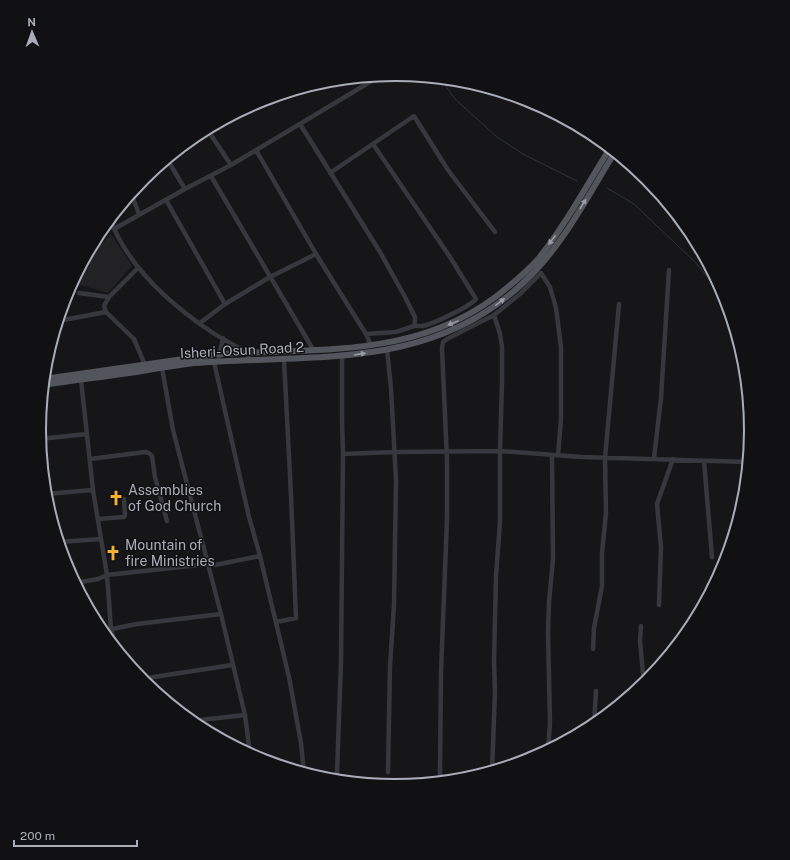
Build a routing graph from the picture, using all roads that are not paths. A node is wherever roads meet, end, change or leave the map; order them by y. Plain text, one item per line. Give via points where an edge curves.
1 (370, 82) edge
2 (300, 124) junction
3 (211, 134) edge
4 (373, 144) junction
5 (256, 150) junction
6 (607, 153) edge
7 (612, 157) edge
8 (170, 164) edge
9 (231, 165) junction
10 (330, 173) junction
11 (211, 176) junction
12 (186, 189) junction
13 (133, 199) edge
14 (166, 200) junction
15 (139, 214) junction
16 (113, 225) edge
17 (114, 229) junction
18 (495, 232) dead end
19 (316, 254) junction
20 (138, 268) junction
21 (669, 270) dead end
22 (270, 277) junction
23 (78, 293) dead end
24 (109, 297) junction
25 (225, 304) junction
26 (619, 304) dead end
27 (106, 312) junction
28 (494, 315) junction
29 (64, 320) edge
30 (200, 323) junction
31 (414, 326) junction
32 (366, 334) junction
33 (222, 338) junction
34 (371, 346) junction
35 (387, 350) junction
36 (314, 351) junction
37 (248, 353) junction
38 (219, 354) junction
39 (342, 356) junction
40 (249, 360) junction
41 (284, 360) junction
42 (216, 362) junction
43 (145, 365) junction
44 (162, 368) junction
45 (50, 378) edge
46 (81, 380) junction
47 (49, 384) edge
48 (87, 434) junction
49 (46, 438) edge
50 (500, 451) junction
51 (394, 452) junction
52 (447, 452) junction
53 (343, 454) junction
54 (552, 455) junction
55 (558, 455) junction
56 (605, 458) junction
57 (654, 458) junction
58 (90, 459) junction
59 (673, 459) junction
60 (704, 461) junction
61 (742, 462) edge
62 (93, 490) junction
63 (52, 493) edge
64 (124, 499) dead end
65 (98, 519) junction
66 (167, 521) dead end
67 (101, 539) junction
68 (65, 542) edge
69 (260, 556) junction
70 (712, 557) dead end
71 (208, 564) junction
72 (107, 575) junction
73 (81, 582) edge
74 (659, 605) dead end
75 (221, 614) junction
76 (276, 622) junction
77 (641, 626) dead end
78 (110, 628) junction
79 (112, 633) edge
80 (593, 649) dead end
81 (232, 665) junction
82 (644, 675) edge
83 (149, 678) edge
84 (596, 691) dead end
85 (245, 715) junction
86 (595, 716) edge
87 (201, 720) edge
88 (549, 743) edge
89 (249, 747) edge
90 (492, 765) edge
91 (303, 766) edge
92 (388, 772) dead end
93 (337, 773) dead end
94 (441, 776) edge

1 - 2 street
2 - 5 street
2 - 10 street
3 - 9 street
4 - 10 street
4 - 18 street via 415,116 432,147
4 - 31 street via 476,299 437,320 423,326
5 - 9 street
5 - 19 street
6 -> 34 main road via 556,236 519,278 482,308 454,323 406,339
35 -> 7 main road, Isheri- Osun Road 2 via 442,335 479,317 523,283 561,240
8 - 12 street
9 - 11 street
10 - 31 street via 406,297 414,317
11 - 12 street
11 - 22 street
12 - 14 street
13 - 15 street
14 - 15 street
14 - 25 street
15 - 17 street
16 - 17 street
17 - 20 street
19 - 22 street
19 - 32 street
20 - 24 street
20 - 30 street via 160,291
21 - 57 street via 661,398
22 - 25 street
22 - 36 street
23 - 24 street
24 - 27 street via 104,306
25 - 30 street
26 - 56 street
27 - 29 street
27 - 43 street via 134,339
28 - 50 street via 502,347
28 - 52 street via 443,342
28 - 55 street via 520,294 540,273 550,287 556,308 561,347
30 - 33 street
31 - 32 street via 396,332
32 - 34 street
33 - 37 street
33 - 38 street
34 - 36 main road
39 -> 35 main road, Isheri- Osun Road 2
35 - 51 street
36 - 37 main road
37 - 38 main road
37 - 40 street
38 - 42 street
38 - 43 main road
39 - 41 main road, Isheri- Osun Road 2
39 - 53 street
40 - 41 main road, Isheri- Osun Road 2
40 - 42 main road, Isheri- Osun Road 2
41 - 76 street via 296,618
42 - 44 main road, Isheri- Osun Road 2
42 - 69 street via 249,517
43 - 45 main road
44 - 46 main road, Isheri- Osun Road 2
44 - 71 street via 173,430
46 - 47 main road, Isheri- Osun Road 2
46 - 48 street
48 - 49 street
48 - 58 street
50 - 52 street
50 - 54 street
50 - 90 street
51 - 52 street
51 - 53 street
51 - 92 street via 394,605
52 - 94 street
53 - 93 street
54 - 55 street
54 - 88 street via 553,559 548,632
55 - 56 street
56 - 57 street
56 - 80 street via 606,513 602,586
57 - 59 street
58 - 62 street
58 - 66 street via 149,453 152,456 154,477
59 - 60 street
59 - 74 street via 657,504 661,547
60 - 61 street
60 - 70 street
62 - 63 street
62 - 65 street
64 - 65 street via 124,517
65 - 67 street
67 - 68 street
67 - 72 street
69 - 71 street
69 - 76 street
71 - 72 street
71 - 75 street
72 - 73 street
72 - 78 street
75 - 78 street
75 - 81 street
76 - 91 street via 289,677
77 - 82 street
78 - 79 street
81 - 83 street
81 - 85 street
84 - 86 street
85 - 87 street
85 - 89 street

